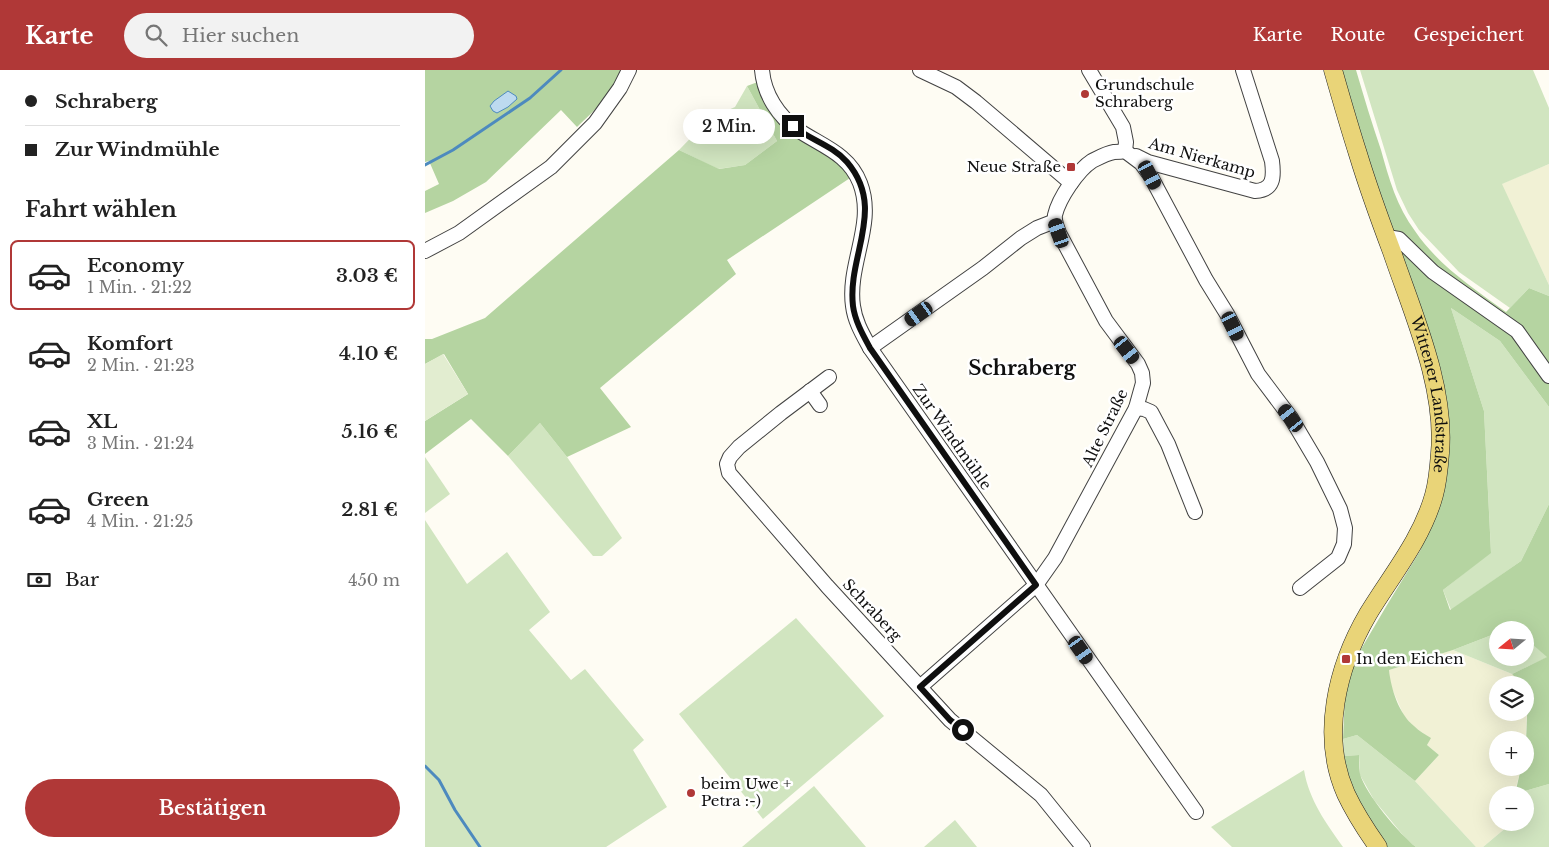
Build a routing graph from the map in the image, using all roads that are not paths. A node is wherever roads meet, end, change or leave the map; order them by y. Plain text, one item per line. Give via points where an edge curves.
1 (629, 70) edge
2 (762, 70) edge
3 (920, 70) edge
4 (1089, 70) edge
5 (1243, 70) edge
6 (1333, 70) edge
7 (1125, 151) junction
8 (1071, 183) junction
9 (1055, 221) junction
10 (1387, 237) junction
11 (425, 251) edge
12 (870, 348) junction
13 (1549, 376) edge
14 (829, 377) dead end
15 (810, 391) junction
16 (820, 404) dead end
17 (1136, 408) junction
18 (1195, 512) dead end
19 (1036, 585) junction
20 (1300, 588) dead end
21 (920, 687) junction
22 (1196, 812) dead end
23 (1083, 847) edge
24 (1378, 847) edge

1 - 11 street via 595,123 551,167 459,233
2 - 12 street, Zur Windmühle via 765,87 780,113 797,129 842,157 860,184 865,224 852,288 853,307 859,328
3 - 8 street via 956,87
4 - 7 street via 1123,127
5 - 7 street, Am Nierkamp via 1272,161 1274,174 1263,191 1148,162
6 - 10 main road, Wittener Landstraße via 1357,153
7 - 8 street via 1114,152 1092,162
7 - 20 street via 1150,175 1258,374 1291,418 1340,509 1345,528 1344,544 1338,558
8 - 9 street via 1059,204
9 - 12 street via 1021,238
9 - 17 street, Alte Straße via 1106,320 1142,373 1143,383
10 - 13 street via 1399,239 1433,272 1517,331
10 - 24 main road, Wittener Landstraße via 1432,370 1441,450 1435,495 1428,513 1410,550 1356,636 1346,658 1337,695 1334,737 1340,777 1355,812
12 - 19 street, Zur Windmühle
14 - 15 street, Schraberg
15 - 16 street
15 - 21 street, Schraberg via 729,457 729,472
17 - 18 street via 1151,412 1168,444
17 - 19 street, Alte Straße via 1055,558
19 - 21 street, Alte Straße
19 - 22 street, Zur Windmühle
21 - 23 street, Schraberg via 950,720 1041,795

